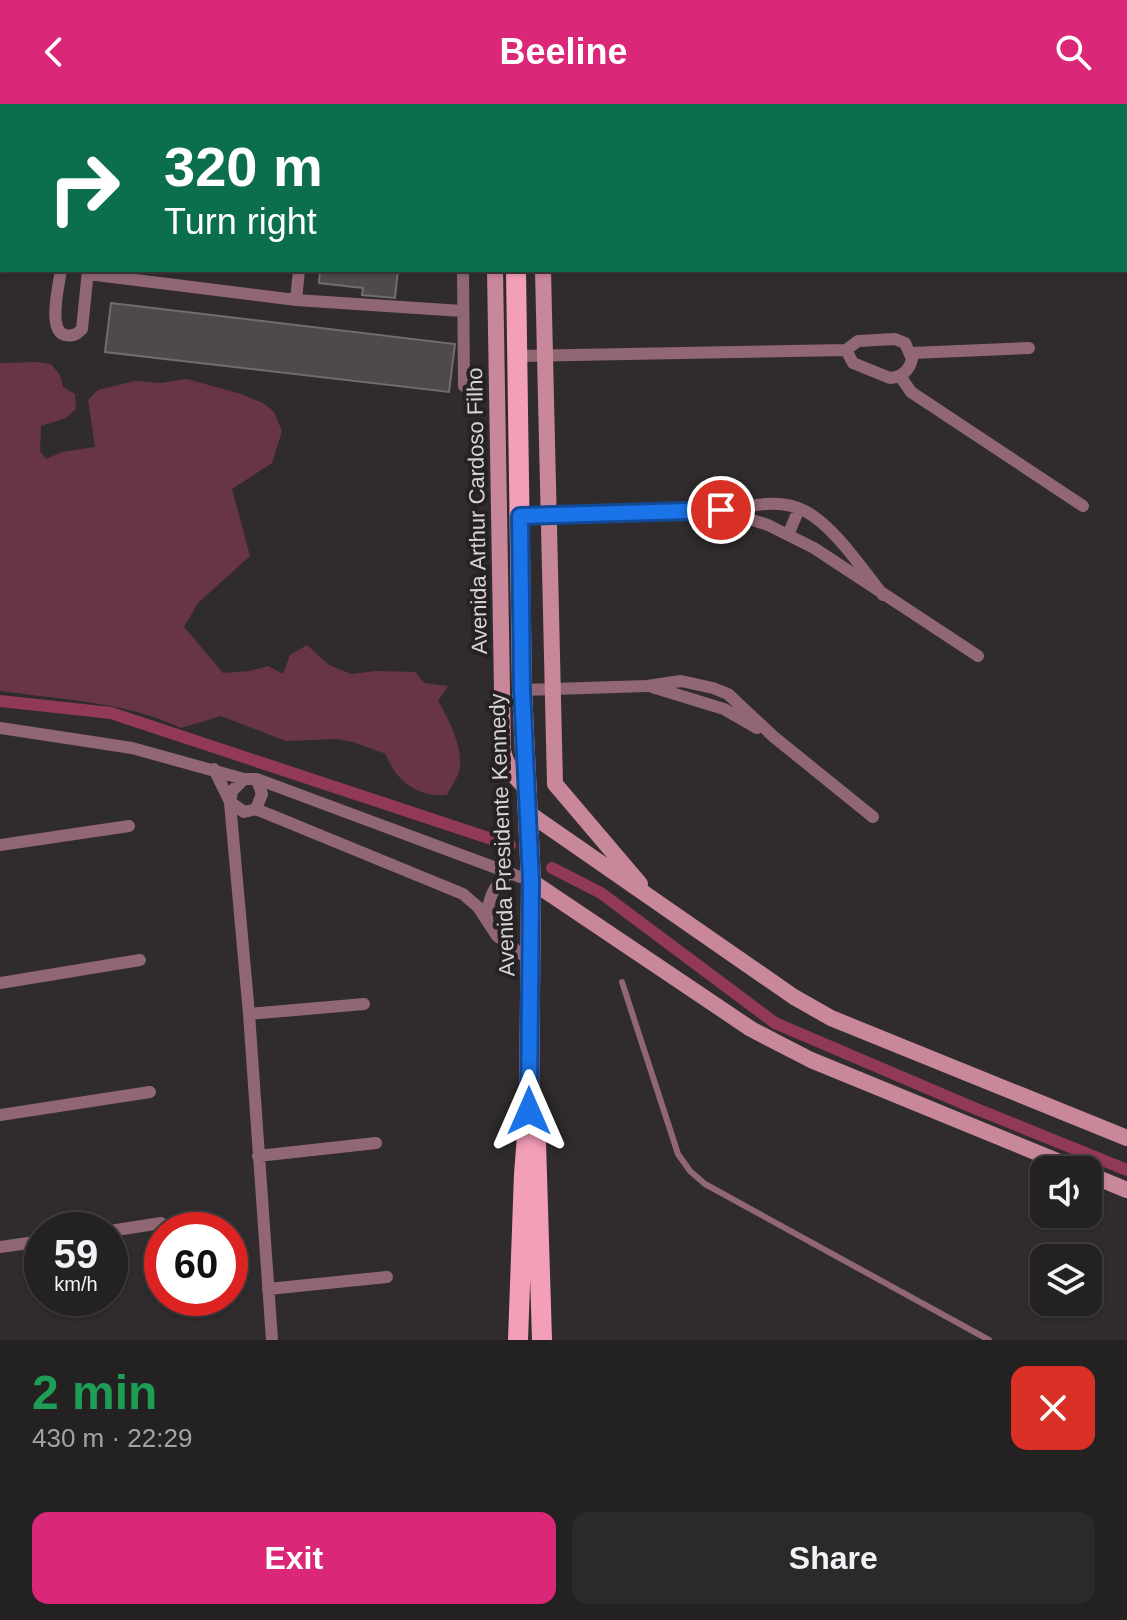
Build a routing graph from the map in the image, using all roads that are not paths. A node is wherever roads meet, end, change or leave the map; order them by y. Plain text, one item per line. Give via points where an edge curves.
1 (61, 272) edge
2 (88, 272) edge
3 (299, 272) edge
4 (463, 272) edge
5 (495, 272) edge
6 (516, 272) edge
7 (543, 272) edge
8 (296, 300) junction
9 (462, 311) junction
10 (1029, 348) dead end
11 (846, 350) junction
12 (911, 353) junction
13 (544, 355) junction
14 (518, 356) junction
15 (900, 376) junction
16 (464, 386) dead end
17 (1083, 506) dead end
18 (799, 509) junction
19 (721, 510) junction
20 (547, 515) junction
21 (520, 516) junction
22 (788, 535) junction
23 (883, 595) junction
24 (978, 656) dead end
25 (553, 689) junction
26 (522, 690) junction
27 (0, 728) edge
28 (214, 769) junction
29 (253, 779) junction
30 (529, 790) junction
31 (230, 802) junction
32 (250, 810) junction
33 (530, 814) junction
34 (873, 817) dead end
35 (129, 826) dead end
36 (232, 831) junction
37 (0, 845) edge
38 (510, 873) junction
39 (531, 881) junction
40 (654, 900) junction
41 (487, 921) junction
42 (140, 960) dead end
43 (531, 961) junction
44 (622, 982) dead end
45 (0, 983) edge
46 (364, 1004) dead end
47 (249, 1014) junction
48 (150, 1092) dead end
49 (529, 1111) junction
50 (0, 1115) edge
51 (1127, 1138) edge
52 (376, 1143) dead end
53 (258, 1156) junction
54 (1045, 1156) edge
55 (1102, 1180) edge
56 (1127, 1190) edge
57 (24, 1244) edge
58 (0, 1247) edge
59 (387, 1277) dead end
60 (268, 1289) junction
61 (272, 1340) edge
62 (518, 1340) edge
63 (542, 1340) edge
64 (989, 1340) edge

1 - 2 street via 55,325 68,336 82,329
2 - 8 street
3 - 8 street
4 - 9 street
5 - 30 main road, Avenida Arthur Cardoso Filho via 503,751 516,780
6 - 14 main road, Avenida Presidente Kennedy
7 - 13 main road
8 - 9 street
9 - 16 street
10 - 12 street
11 - 12 street via 858,341 895,339
11 - 13 street
11 - 15 street via 853,363 890,378
12 - 15 street via 908,369
13 - 14 street
13 - 20 main road
14 - 21 main road, Avenida Presidente Kennedy
15 - 17 street via 911,392
18 - 19 street via 760,504
18 - 22 street
18 - 23 street via 824,524
19 - 20 street
19 - 22 street
20 - 21 street
20 - 25 main road
21 - 26 main road, Avenida Presidente Kennedy
22 - 23 street
23 - 24 street
25 - 26 street
25 - 34 street via 681,681 728,694
25 - 40 main road via 555,784
26 - 30 main road, Avenida Presidente Kennedy
27 - 28 street via 132,748
28 - 29 street
28 - 31 street
29 - 31 street via 232,791
29 - 32 street via 262,794
29 - 38 street
30 - 33 main road, Avenida Presidente Kennedy
31 - 32 street
31 - 36 street
32 - 36 street
32 - 41 street via 463,894
33 - 39 main road, Avenida Presidente Kennedy
33 - 40 main road
35 - 37 street
36 - 47 street
38 - 39 street
38 - 41 street via 488,899
39 - 43 main road, Avenida Presidente Kennedy
39 - 54 main road via 779,1045
40 - 51 main road via 831,1018
41 - 43 street via 497,936
42 - 45 street
43 - 49 main road, Avenida Presidente Kennedy
44 - 64 lane via 678,1154 690,1171
46 - 47 street
47 - 53 street
48 - 50 street
49 - 62 main road, Avenida Presidente Kennedy
49 - 63 main road, Avenida Presidente Kennedy via 539,1173
52 - 53 street
53 - 60 street
55 - 56 main road
57 - 58 street
59 - 60 street
60 - 61 street

